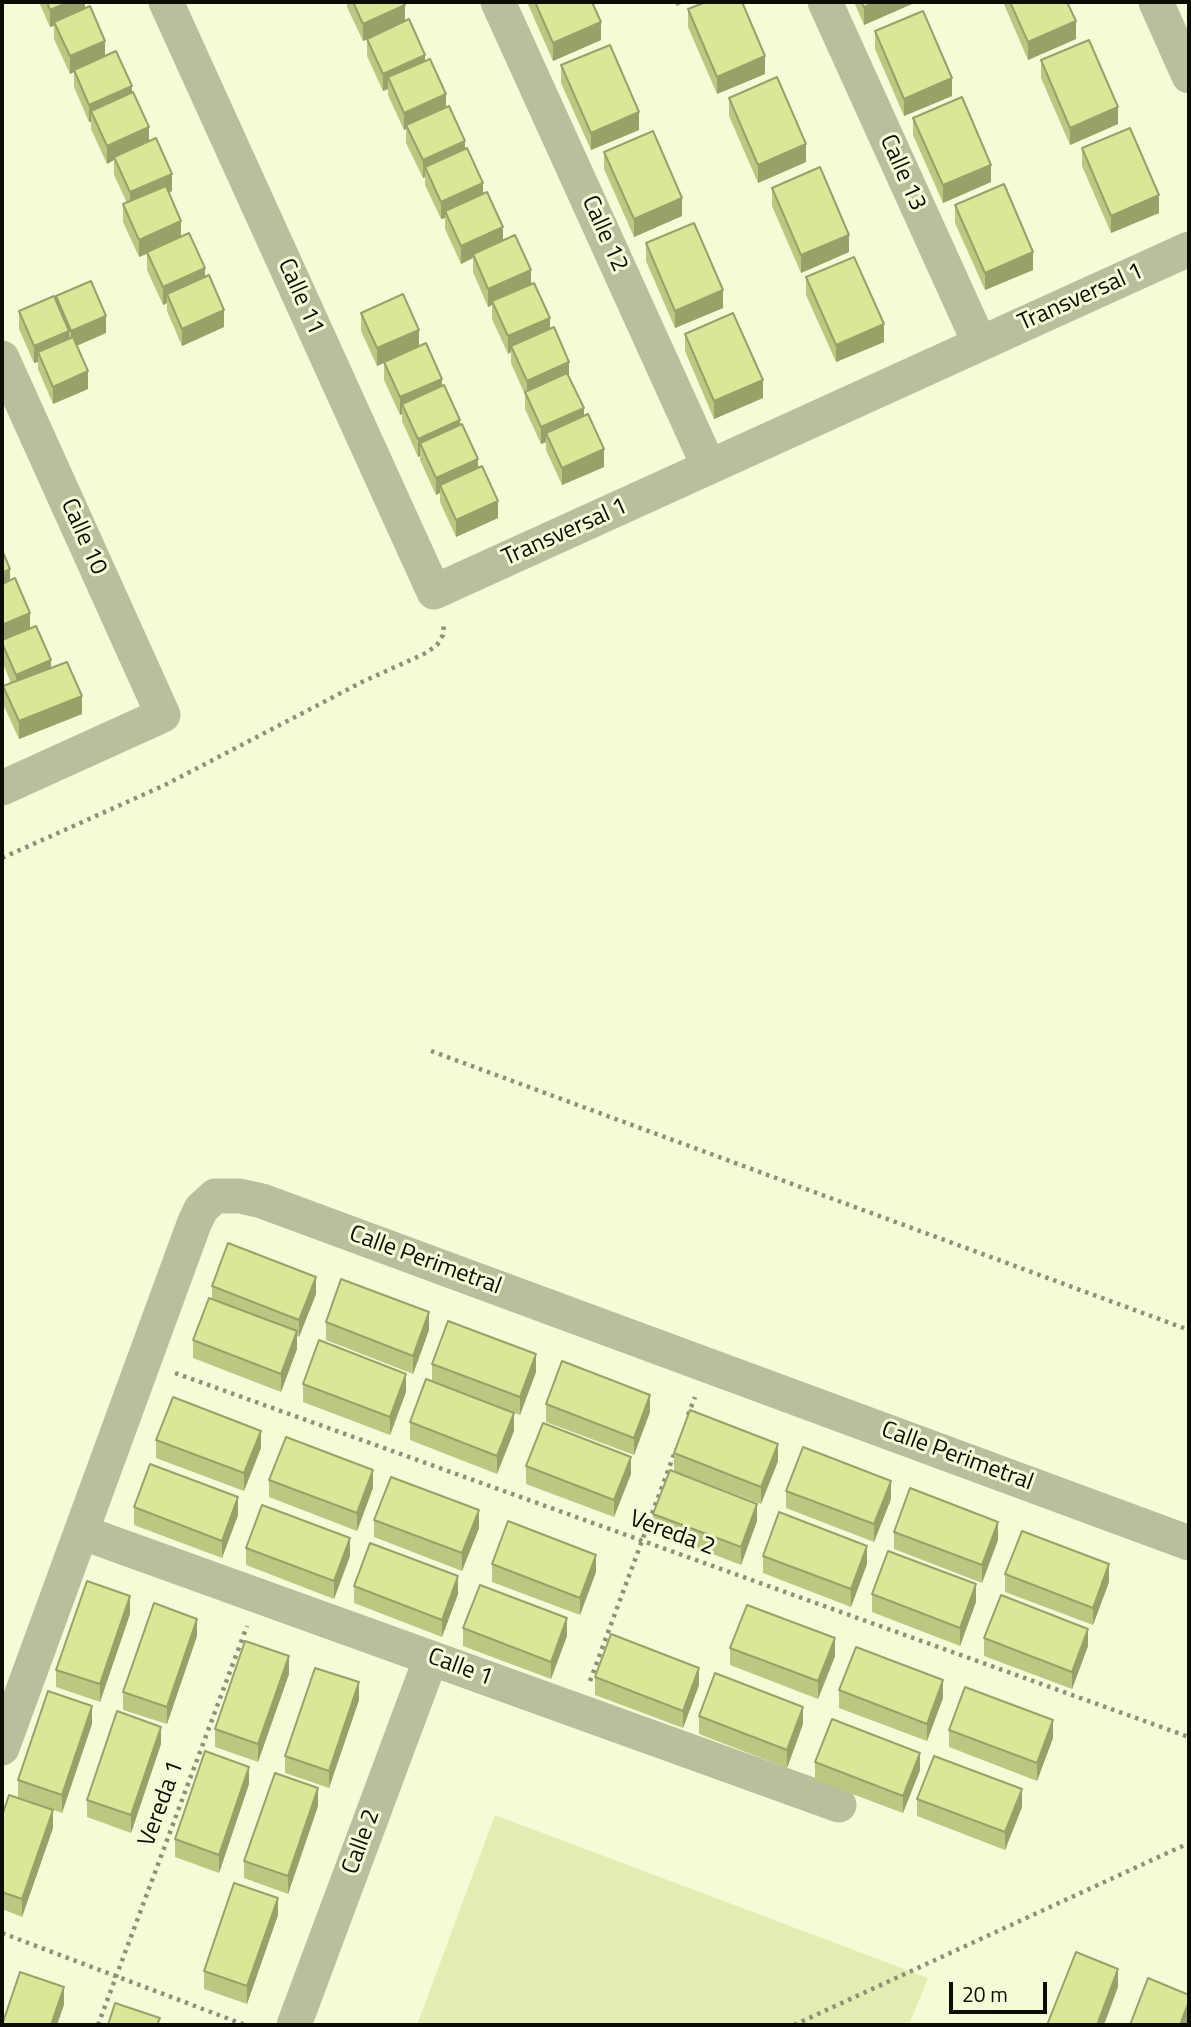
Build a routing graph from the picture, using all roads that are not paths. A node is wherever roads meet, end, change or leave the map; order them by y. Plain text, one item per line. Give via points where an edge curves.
1 (166, 2) edge
2 (498, 2) edge
3 (825, 2) edge
4 (1156, 2) edge
5 (1189, 76) edge
6 (1189, 249) edge
7 (980, 344) junction
8 (2, 358) edge
9 (709, 467) junction
10 (433, 593) joint
11 (2, 788) edge
12 (81, 1532) junction
13 (1189, 1543) edge
14 (431, 1658) junction
15 (5, 1730) edge
16 (839, 1805) dead end
17 (294, 2025) edge

1 - 10 street, Calle 11
2 - 9 street, Calle 12
3 - 7 street, Calle 13
4 - 5 street
6 - 7 street, Transversal 1
7 - 9 street, Transversal 1
8 - 11 street, Calle 10 via 163,715
9 - 10 street, Transversal 1
12 - 13 street, Calle Perimetral via 194,1224 210,1199 225,1195 262,1201
12 - 14 street, Calle 1
12 - 15 street, Calle Perimetral
14 - 16 street, Calle 1
14 - 17 street, Calle 2

